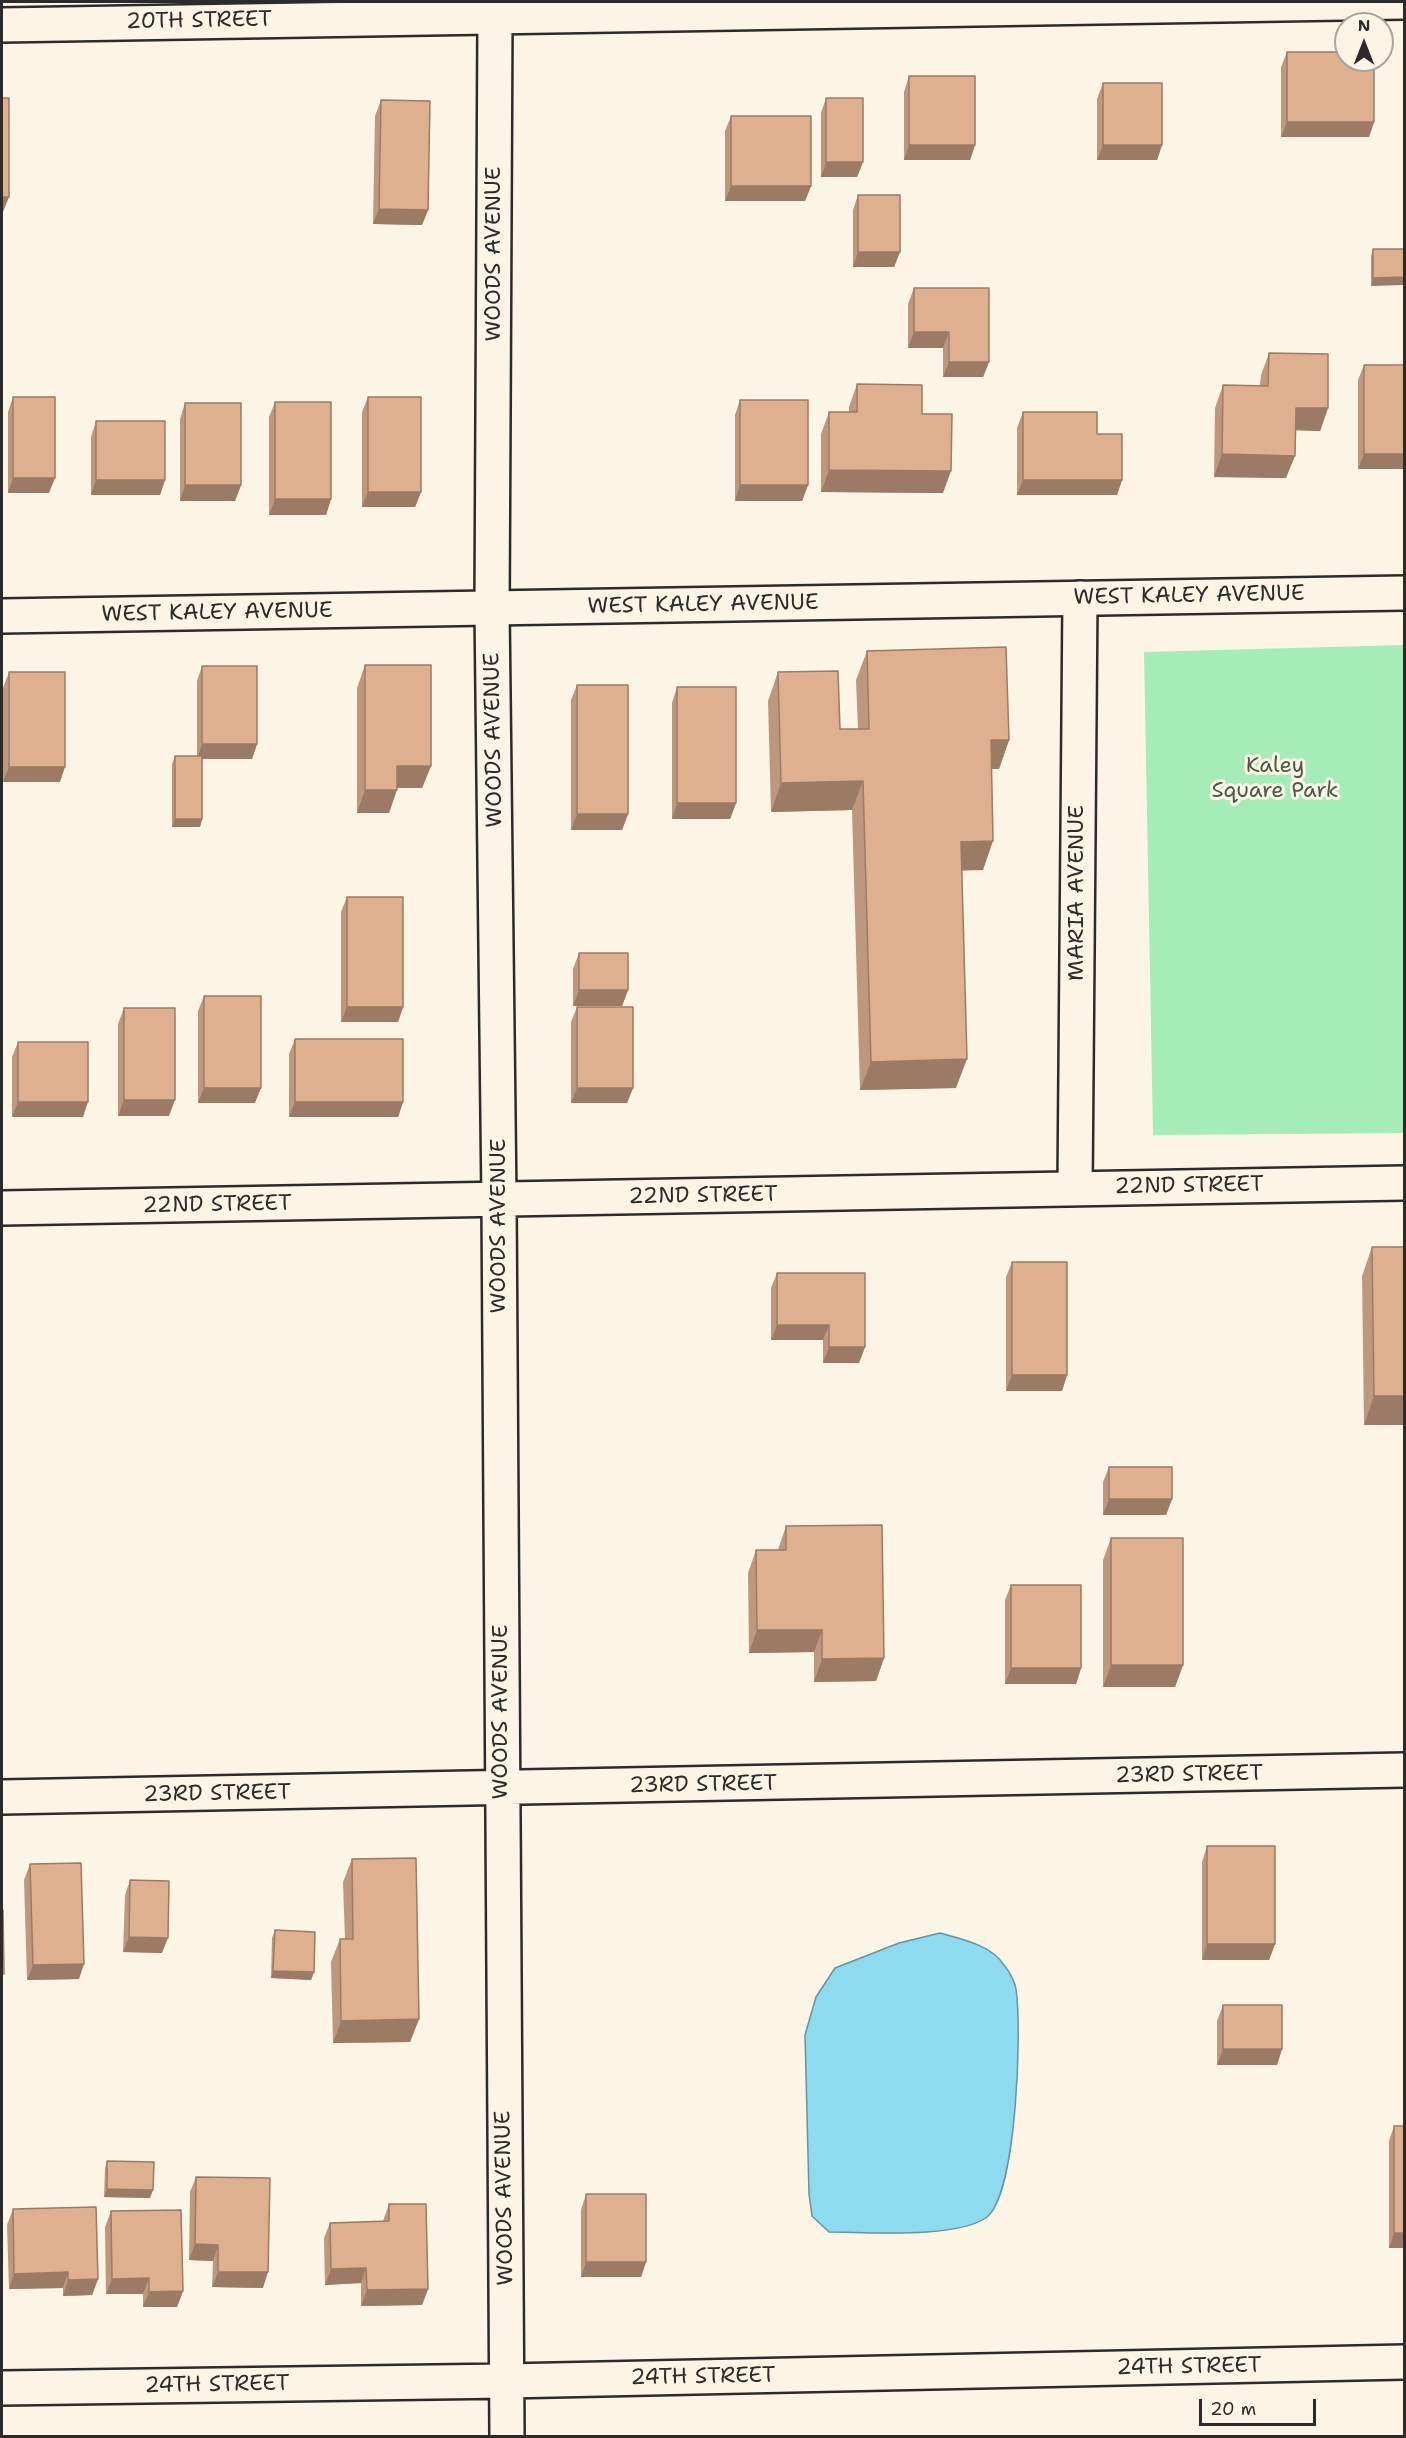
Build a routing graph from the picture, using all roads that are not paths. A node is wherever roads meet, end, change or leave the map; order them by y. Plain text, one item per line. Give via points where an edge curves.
1 (1404, 2) edge
2 (495, 16) junction
3 (2, 25) edge
4 (1404, 593) edge
5 (1080, 598) junction
6 (492, 609) junction
7 (2, 616) edge
8 (1404, 1183) edge
9 (1075, 1188) junction
10 (499, 1201) junction
11 (2, 1208) edge
12 (1404, 1770) edge
13 (501, 1790) junction
14 (2, 1797) edge
15 (1404, 2362) edge
16 (507, 2381) junction
17 (2, 2388) edge
18 (507, 2436) edge

1 - 2 street, 20TH STREET
2 - 3 street, 20TH STREET
2 - 6 street, WOODS AVENUE
4 - 5 street, WEST KALEY AVENUE
5 - 6 street, WEST KALEY AVENUE
5 - 9 street, MARIA AVENUE
6 - 7 street, WEST KALEY AVENUE
6 - 10 street, WOODS AVENUE
8 - 9 street, 22ND STREET
9 - 10 street, 22ND STREET
10 - 11 street, 22ND STREET
10 - 13 street, WOODS AVENUE
12 - 13 street, 23RD STREET
13 - 14 street, 23RD STREET
13 - 16 street, WOODS AVENUE
15 - 16 street, 24TH STREET
16 - 17 street, 24TH STREET
16 - 18 street, WOODS AVENUE

